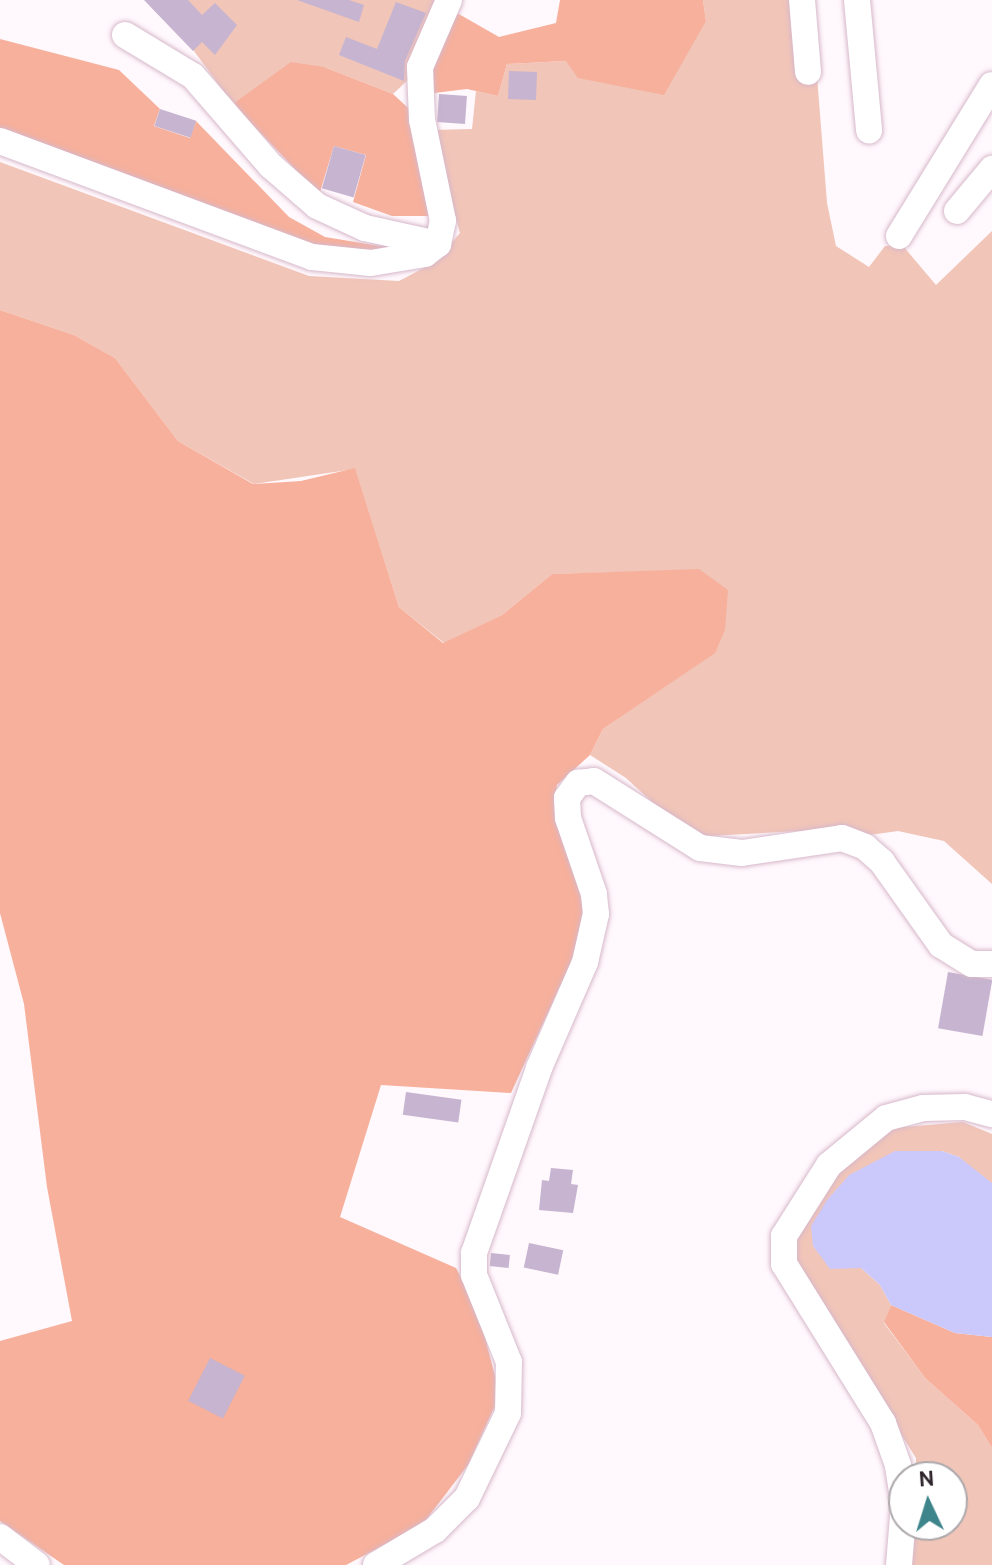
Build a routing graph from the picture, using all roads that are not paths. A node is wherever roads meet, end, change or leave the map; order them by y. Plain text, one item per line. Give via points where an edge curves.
1 (802, 0) edge
2 (857, 0) edge
3 (443, 2) edge
4 (125, 35) dead end
5 (808, 72) dead end
6 (992, 85) edge
7 (869, 130) dead end
8 (0, 141) edge
9 (992, 169) edge
10 (957, 211) dead end
11 (899, 236) dead end
12 (438, 244) junction
13 (992, 964) edge
14 (992, 1114) edge
15 (0, 1537) edge
16 (37, 1565) edge
17 (376, 1565) edge
18 (899, 1565) edge

1 - 5 street
2 - 7 street
3 - 12 street via 419,81 443,221
4 - 12 street via 193,76 271,166 317,206 365,228
6 - 11 street
8 - 12 street via 312,257 392,262 425,254
9 - 10 street
13 - 17 street via 972,964 941,945 865,847 842,838 742,853 700,848 594,781 578,783 567,798 568,818 596,914 585,962 539,1068 474,1253 474,1275 509,1362 508,1413 467,1498 435,1530
14 - 18 street via 965,1107 923,1108 886,1118 829,1165 784,1236 784,1264 883,1423 898,1465 904,1504
15 - 16 street

